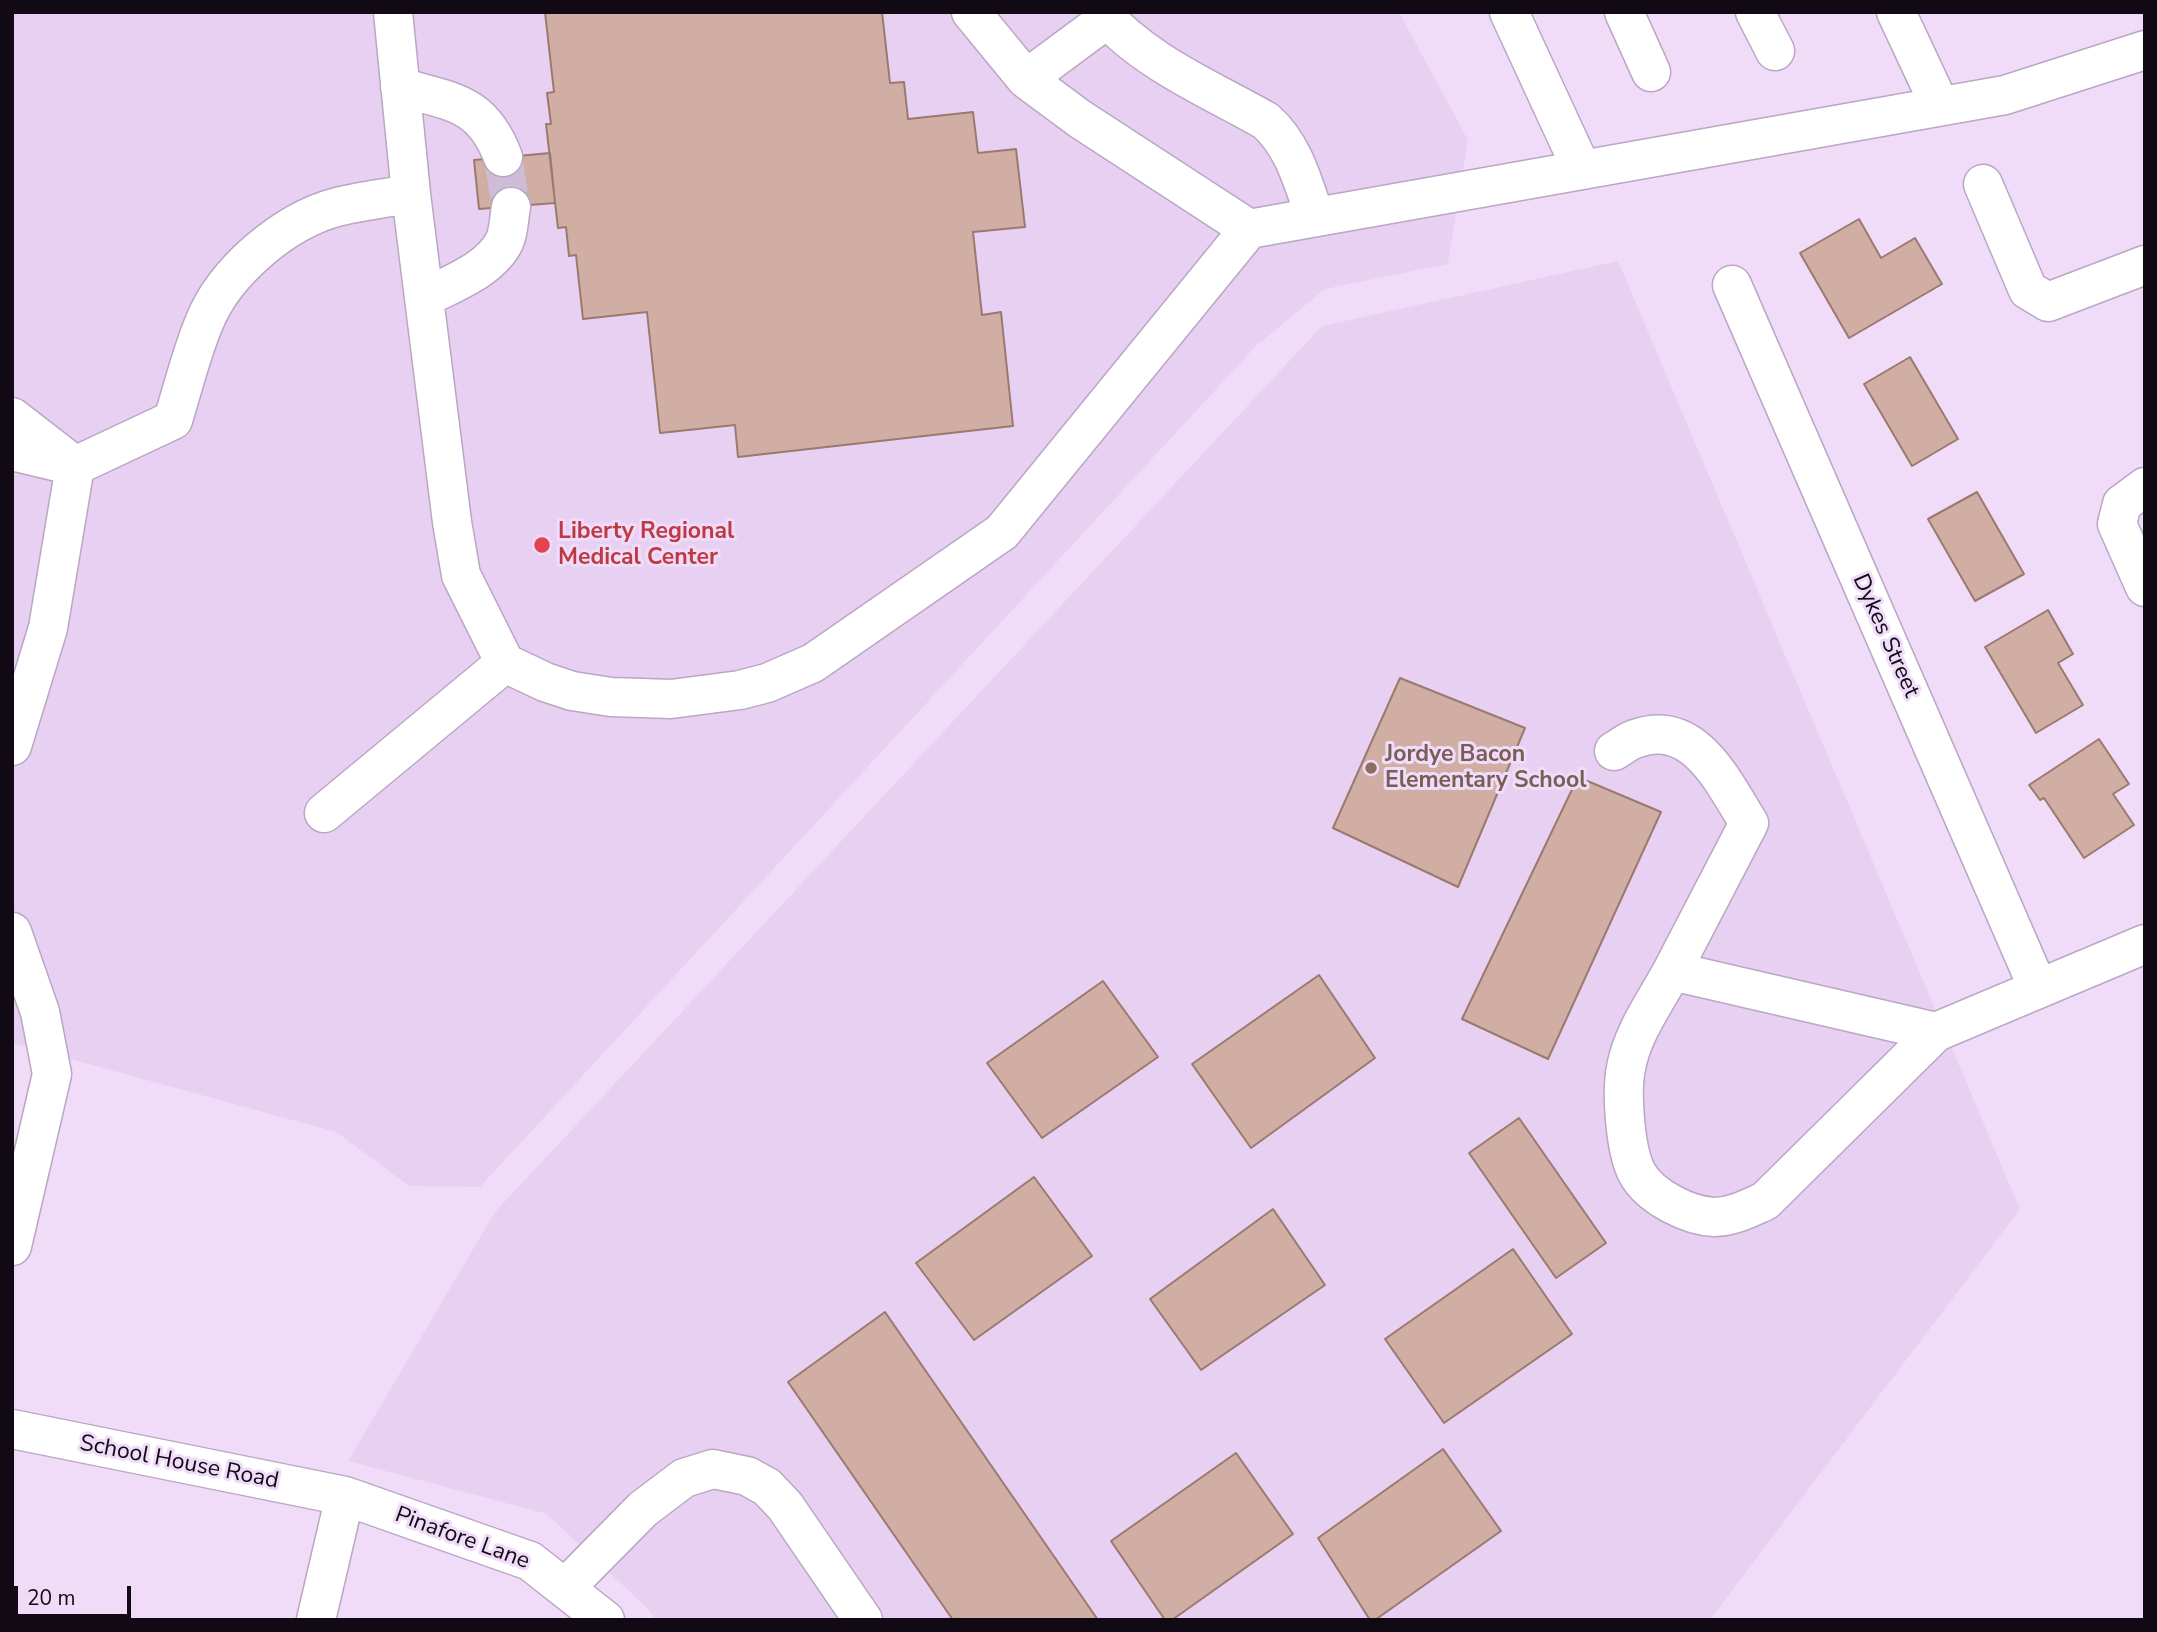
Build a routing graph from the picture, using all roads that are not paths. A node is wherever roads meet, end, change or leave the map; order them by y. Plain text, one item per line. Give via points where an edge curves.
1 (393, 12) edge
2 (971, 12) edge
3 (1509, 12) edge
4 (1623, 12) edge
5 (1755, 12) edge
6 (1896, 12) edge
7 (1104, 16) edge
8 (2145, 50) edge
9 (1775, 51) dead end
10 (1651, 72) dead end
11 (1026, 79) junction
12 (400, 87) junction
13 (1940, 106) junction
14 (503, 157) tunnel mouth
15 (1582, 170) junction
16 (1983, 184) dead end
17 (411, 194) junction
18 (511, 207) tunnel mouth
19 (1315, 217) junction
20 (1249, 229) junction
21 (2145, 265) edge
22 (1732, 285) dead end
23 (424, 298) junction
24 (12, 417) edge
25 (12, 452) edge
26 (75, 466) junction
27 (2145, 487) edge
28 (2145, 587) edge
29 (505, 663) junction
30 (12, 746) edge
31 (1614, 751) dead end
32 (324, 813) dead end
33 (12, 932) edge
34 (2145, 944) edge
35 (1672, 971) junction
36 (2038, 988) junction
37 (1936, 1032) junction
38 (12, 1246) edge
39 (12, 1429) edge
40 (345, 1496) junction
41 (565, 1588) junction
42 (316, 1620) edge
43 (605, 1620) edge
44 (863, 1620) edge

1 - 12 street
2 - 11 street
3 - 15 street
4 - 10 street
5 - 9 street
6 - 13 street
7 - 11 street
7 - 19 street via 1155,58 1277,131 1289,148
8 - 13 street via 2005,95
11 - 20 street
12 - 14 street via 462,104 476,113
12 - 17 street
13 - 15 street
15 - 19 street
16 - 21 street via 2028,290 2048,302
17 - 23 street
17 - 26 street via 337,207 286,229 251,258 205,321 173,420
18 - 23 street via 505,239 496,254 480,268
19 - 20 street
20 - 29 street via 1002,532 813,663 740,690 671,699 572,691
22 - 36 street, Dykes Street
23 - 29 street via 461,575
24 - 26 street
25 - 26 street
26 - 30 street via 48,628
27 - 28 street via 2122,504 2117,524
29 - 32 street
31 - 35 street via 1636,738 1657,734 1690,744 1705,755 1749,823
33 - 38 street via 40,1012 52,1074
34 - 36 street
35 - 37 street
35 - 37 street via 1640,1029 1626,1067 1623,1102 1628,1141 1637,1174 1655,1194 1677,1207 1713,1217 1765,1201
36 - 37 street
39 - 40 street, School House Road
40 - 41 street, Pinafore Lane via 530,1561
40 - 42 street
41 - 43 street, Pinafore Lane
41 - 44 street via 643,1509 684,1478 713,1469 747,1476 768,1487

